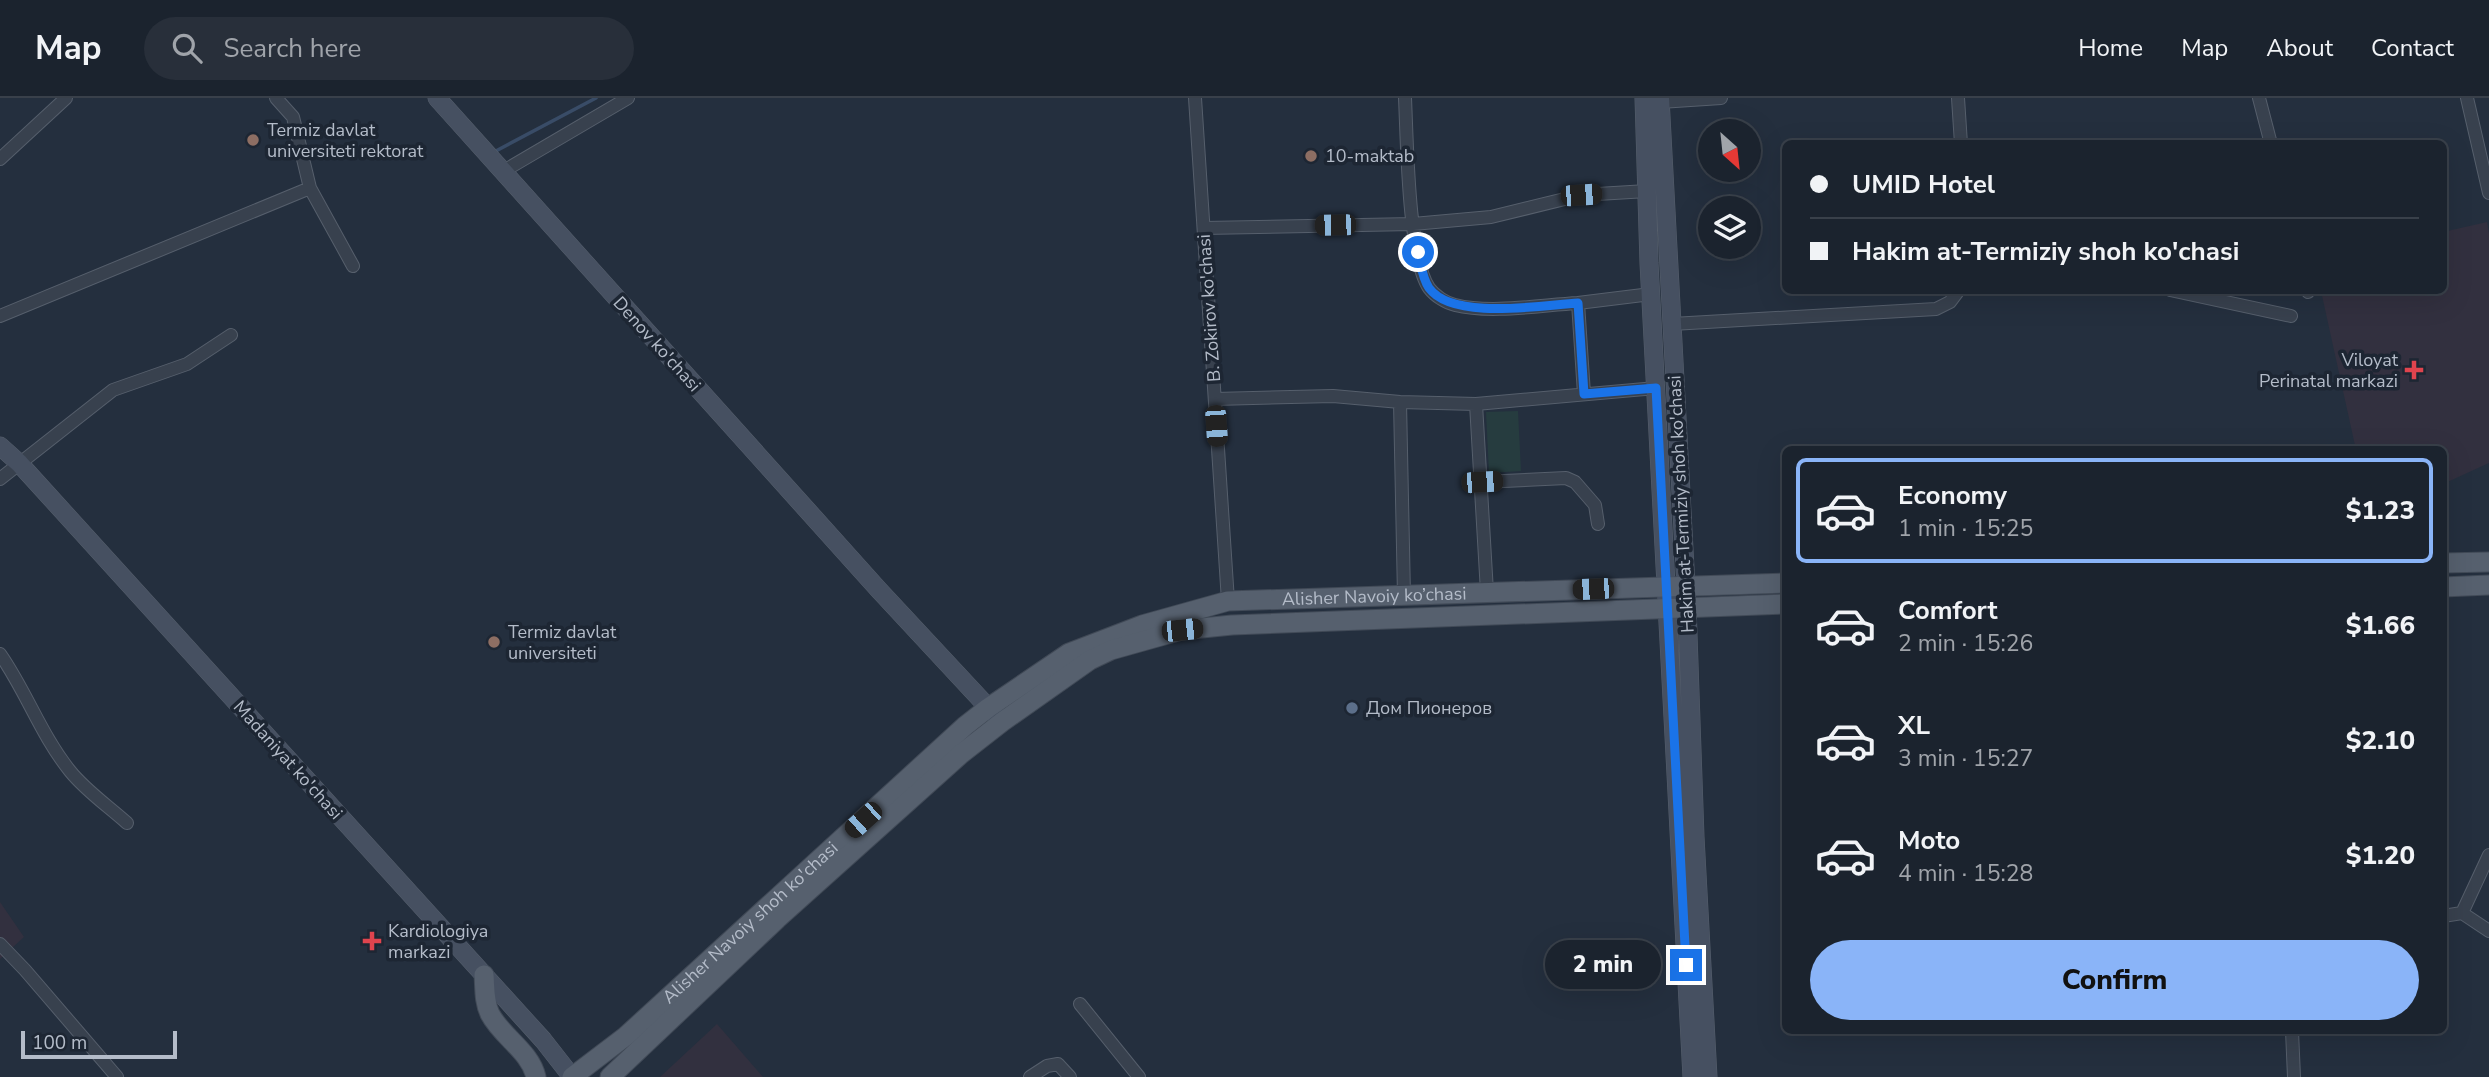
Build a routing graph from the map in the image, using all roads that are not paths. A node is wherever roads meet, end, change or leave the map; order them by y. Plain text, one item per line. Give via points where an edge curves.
1 (66, 98) edge
2 (276, 98) edge
3 (437, 98) edge
4 (628, 98) edge
5 (1195, 98) edge
6 (1405, 98) edge
7 (1721, 98) edge
8 (1958, 98) edge
9 (2259, 98) edge
10 (2467, 98) edge
11 (1655, 99) edge
12 (1961, 140) edge
13 (2270, 140) edge
14 (0, 159) edge
15 (2486, 164) edge
16 (502, 172) junction
17 (310, 188) junction
18 (1647, 191) junction
19 (2489, 192) edge
20 (1413, 224) junction
21 (1204, 228) junction
22 (354, 266) dead end
23 (1651, 294) junction
24 (1956, 294) edge
25 (2189, 294) edge
26 (1578, 303) junction
27 (0, 316) edge
28 (2291, 316) dead end
29 (1672, 324) junction
30 (231, 335) dead end
31 (1656, 388) junction
32 (1584, 394) junction
33 (1215, 400) junction
34 (1400, 402) junction
35 (1476, 404) junction
36 (0, 446) edge
37 (19, 463) junction
38 (0, 479) edge
39 (1482, 482) junction
40 (1598, 524) dead end
41 (2489, 562) edge
42 (2447, 564) edge
43 (1782, 583) edge
44 (2489, 585) edge
45 (1676, 586) junction
46 (2447, 587) edge
47 (1488, 592) junction
48 (1404, 596) junction
49 (1228, 601) junction
50 (1782, 604) edge
51 (1677, 607) junction
52 (0, 654) edge
53 (995, 715) junction
54 (127, 822) dead end
55 (2489, 855) edge
56 (2462, 913) junction
57 (2447, 915) edge
58 (2489, 931) edge
59 (0, 944) edge
60 (484, 975) junction
61 (1080, 1004) dead end
62 (2292, 1034) edge
63 (576, 1076) edge
64 (117, 1077) edge
65 (536, 1077) edge
66 (610, 1077) edge
67 (1030, 1077) edge
68 (1070, 1077) edge
69 (1139, 1077) edge
70 (1692, 1077) edge
71 (1708, 1077) edge
72 (2294, 1077) edge

1 - 14 street
2 - 17 street via 293,117
3 - 16 main road, Denov ko'chasi
4 - 16 street
5 - 21 street, B. Zokirov ko'chasi
6 - 20 street
7 - 11 street
8 - 12 street
9 - 13 street
10 - 15 street
11 - 18 main road, Hakim at-Termiziy shoh ko'chasi
11 - 29 main road, Hakim at-Termiziy shoh ko'chasi
15 - 19 street
16 - 53 main road, Denov ko'chasi
17 - 22 street
17 - 27 street
18 - 20 street via 1581,195 1491,217
18 - 23 main road, Hakim at-Termiziy shoh ko'chasi
20 - 21 street
20 - 26 street via 1424,276 1440,298 1455,305 1488,308
21 - 33 street, B. Zokirov ko'chasi
23 - 26 street
23 - 31 main road, Hakim at-Termiziy shoh ko'chasi
24 - 29 street via 1936,309
25 - 28 street
26 - 32 street
29 - 45 main road, Hakim at-Termiziy shoh ko'chasi
30 - 37 street via 187,364 113,390
31 - 32 street
31 - 45 main road, Hakim at-Termiziy shoh ko'chasi
32 - 35 street
33 - 34 street via 1333,396
33 - 49 street, B. Zokirov ko'chasi
34 - 35 street
34 - 48 street
35 - 39 street
36 - 37 main road, Madaniyat ko'chasi
37 - 38 street
37 - 60 main road, Madaniyat ko'chasi
39 - 40 street via 1566,478 1595,505
39 - 47 street
41 - 42 main road
43 - 45 main road, Alisher Navoiy ko’chasi
44 - 46 main road
45 - 47 main road, Alisher Navoiy ko’chasi
45 - 51 main road, Hakim at-Termiziy shoh ko'chasi
47 - 48 main road, Alisher Navoiy ko’chasi
48 - 49 main road, Alisher Navoiy ko’chasi
49 - 53 main road, Alisher Navoiy ko’chasi via 1142,625 1069,653
50 - 51 main road, Alisher Navoiy ko’chasi
51 - 53 main road, Alisher Navoiy ko’chasi via 1182,630 1090,660
51 - 70 main road, Hakim at-Termiziy shoh ko'chasi
51 - 71 main road, Hakim at-Termiziy shoh ko'chasi
52 - 54 street via 71,772
53 - 63 main road, Alisher Navoiy shoh ko'chasi via 965,726 626,1036
53 - 66 main road, Alisher Navoiy shoh ko'chasi via 961,754
55 - 56 street
56 - 57 street
56 - 58 street
59 - 64 street
60 - 63 main road, Madaniyat ko'chasi
60 - 65 main road via 490,1013 526,1056
61 - 69 street
62 - 72 street
67 - 68 street via 1058,1064

